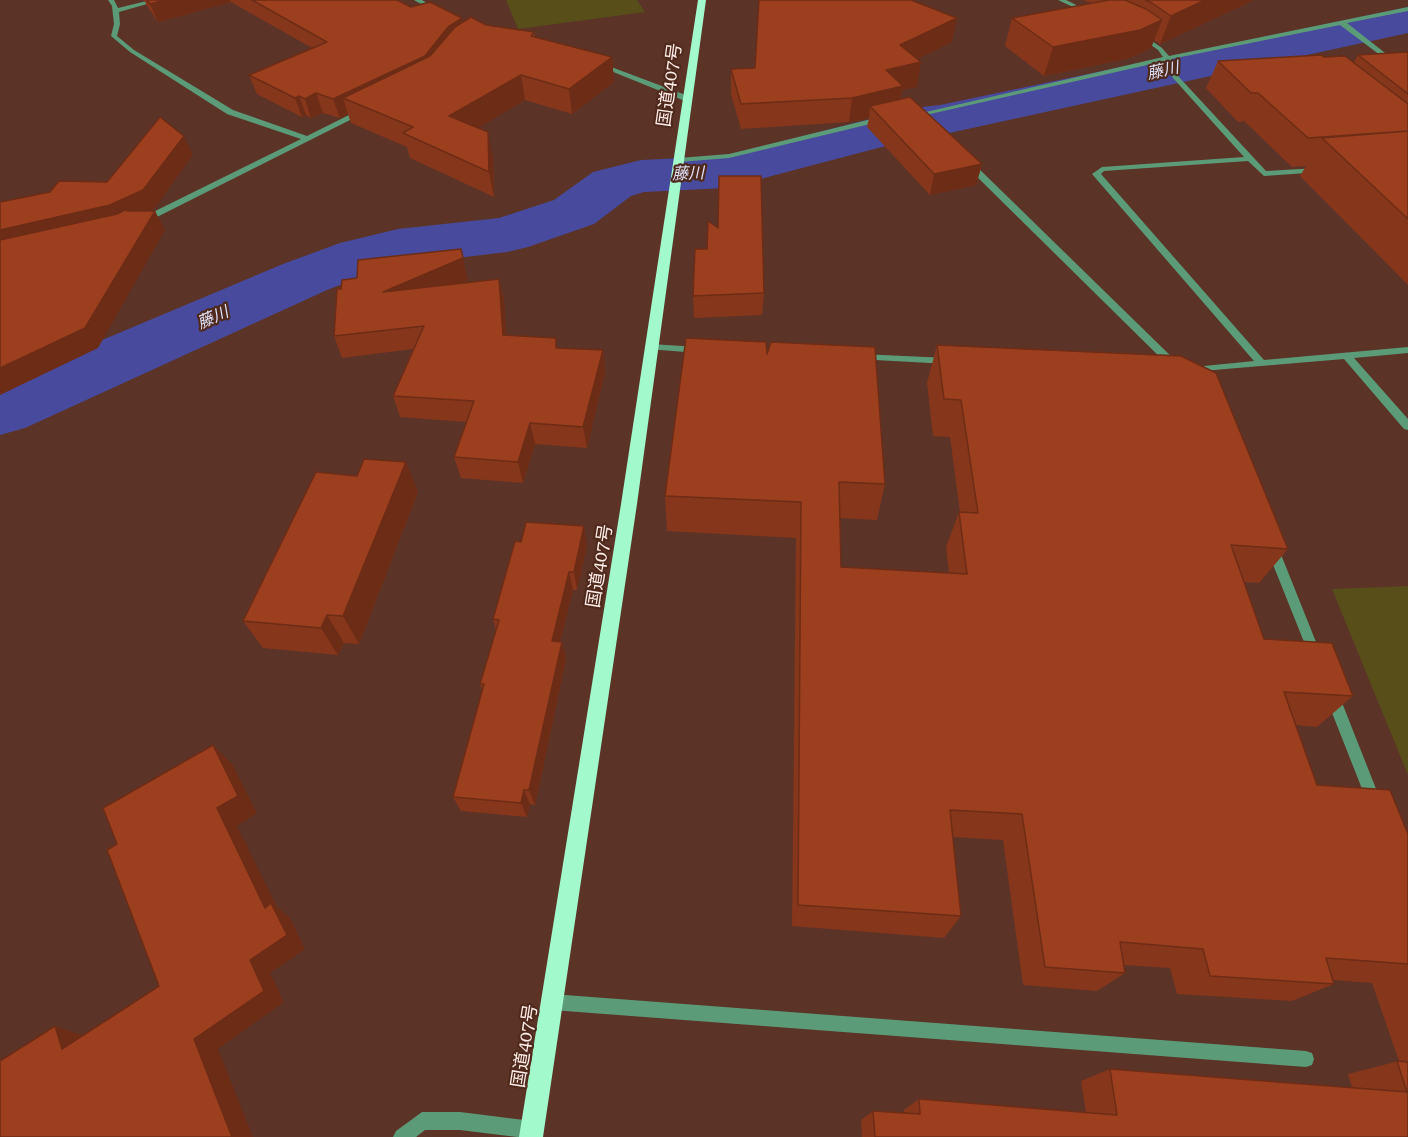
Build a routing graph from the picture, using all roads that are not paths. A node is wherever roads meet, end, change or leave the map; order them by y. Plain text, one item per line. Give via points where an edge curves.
1 (111, 0) edge
2 (158, 0) edge
3 (417, 0) edge
4 (702, 0) edge
5 (1061, 0) edge
6 (1408, 9) edge
7 (115, 11) junction
8 (448, 16) edge
9 (1100, 17) edge
10 (1345, 25) junction
11 (1129, 30) edge
12 (1167, 58) junction
13 (593, 62) edge
14 (1395, 64) junction
15 (1385, 65) edge
16 (1408, 74) edge
17 (688, 99) junction
18 (370, 108) edge
19 (930, 112) edge
20 (890, 117) edge
21 (307, 139) junction
22 (960, 155) edge
23 (1250, 159) junction
24 (679, 160) junction
25 (1331, 169) dead end
26 (136, 224) edge
27 (650, 347) junction
28 (709, 350) edge
29 (1408, 351) edge
30 (1347, 356) junction
31 (851, 357) edge
32 (957, 361) edge
33 (1262, 364) junction
34 (1158, 371) edge
35 (1185, 376) junction
36 (1408, 426) edge
37 (1266, 530) edge
38 (1319, 664) edge
39 (1328, 686) edge
40 (1381, 819) edge
41 (552, 1002) junction
42 (1306, 1059) dead end
43 (532, 1134) edge
44 (402, 1137) edge

1 - 7 street
2 - 7 street
3 - 8 street
4 - 17 highway, 国道407号
5 - 9 street
6 - 10 street
7 - 21 street via 114,36 132,51 230,112
10 - 12 street
10 - 14 street
11 - 12 street
12 - 19 street
12 - 23 street via 1175,77
13 - 17 street
14 - 15 street
14 - 16 street
17 - 24 highway, 国道407号
18 - 21 street
20 - 24 street via 729,156
21 - 26 street
22 - 35 street
23 - 25 street via 1264,174
23 - 33 street via 1102,169 1096,174
24 - 27 highway, 国道407号
27 - 28 street
27 - 41 highway, 国道407号
29 - 30 street
30 - 33 street
30 - 36 street
31 - 32 street
33 - 35 street
34 - 35 street
37 - 38 street
39 - 40 street
41 - 42 street
41 - 43 highway, 国道407号
43 - 44 street via 460,1121 422,1121

